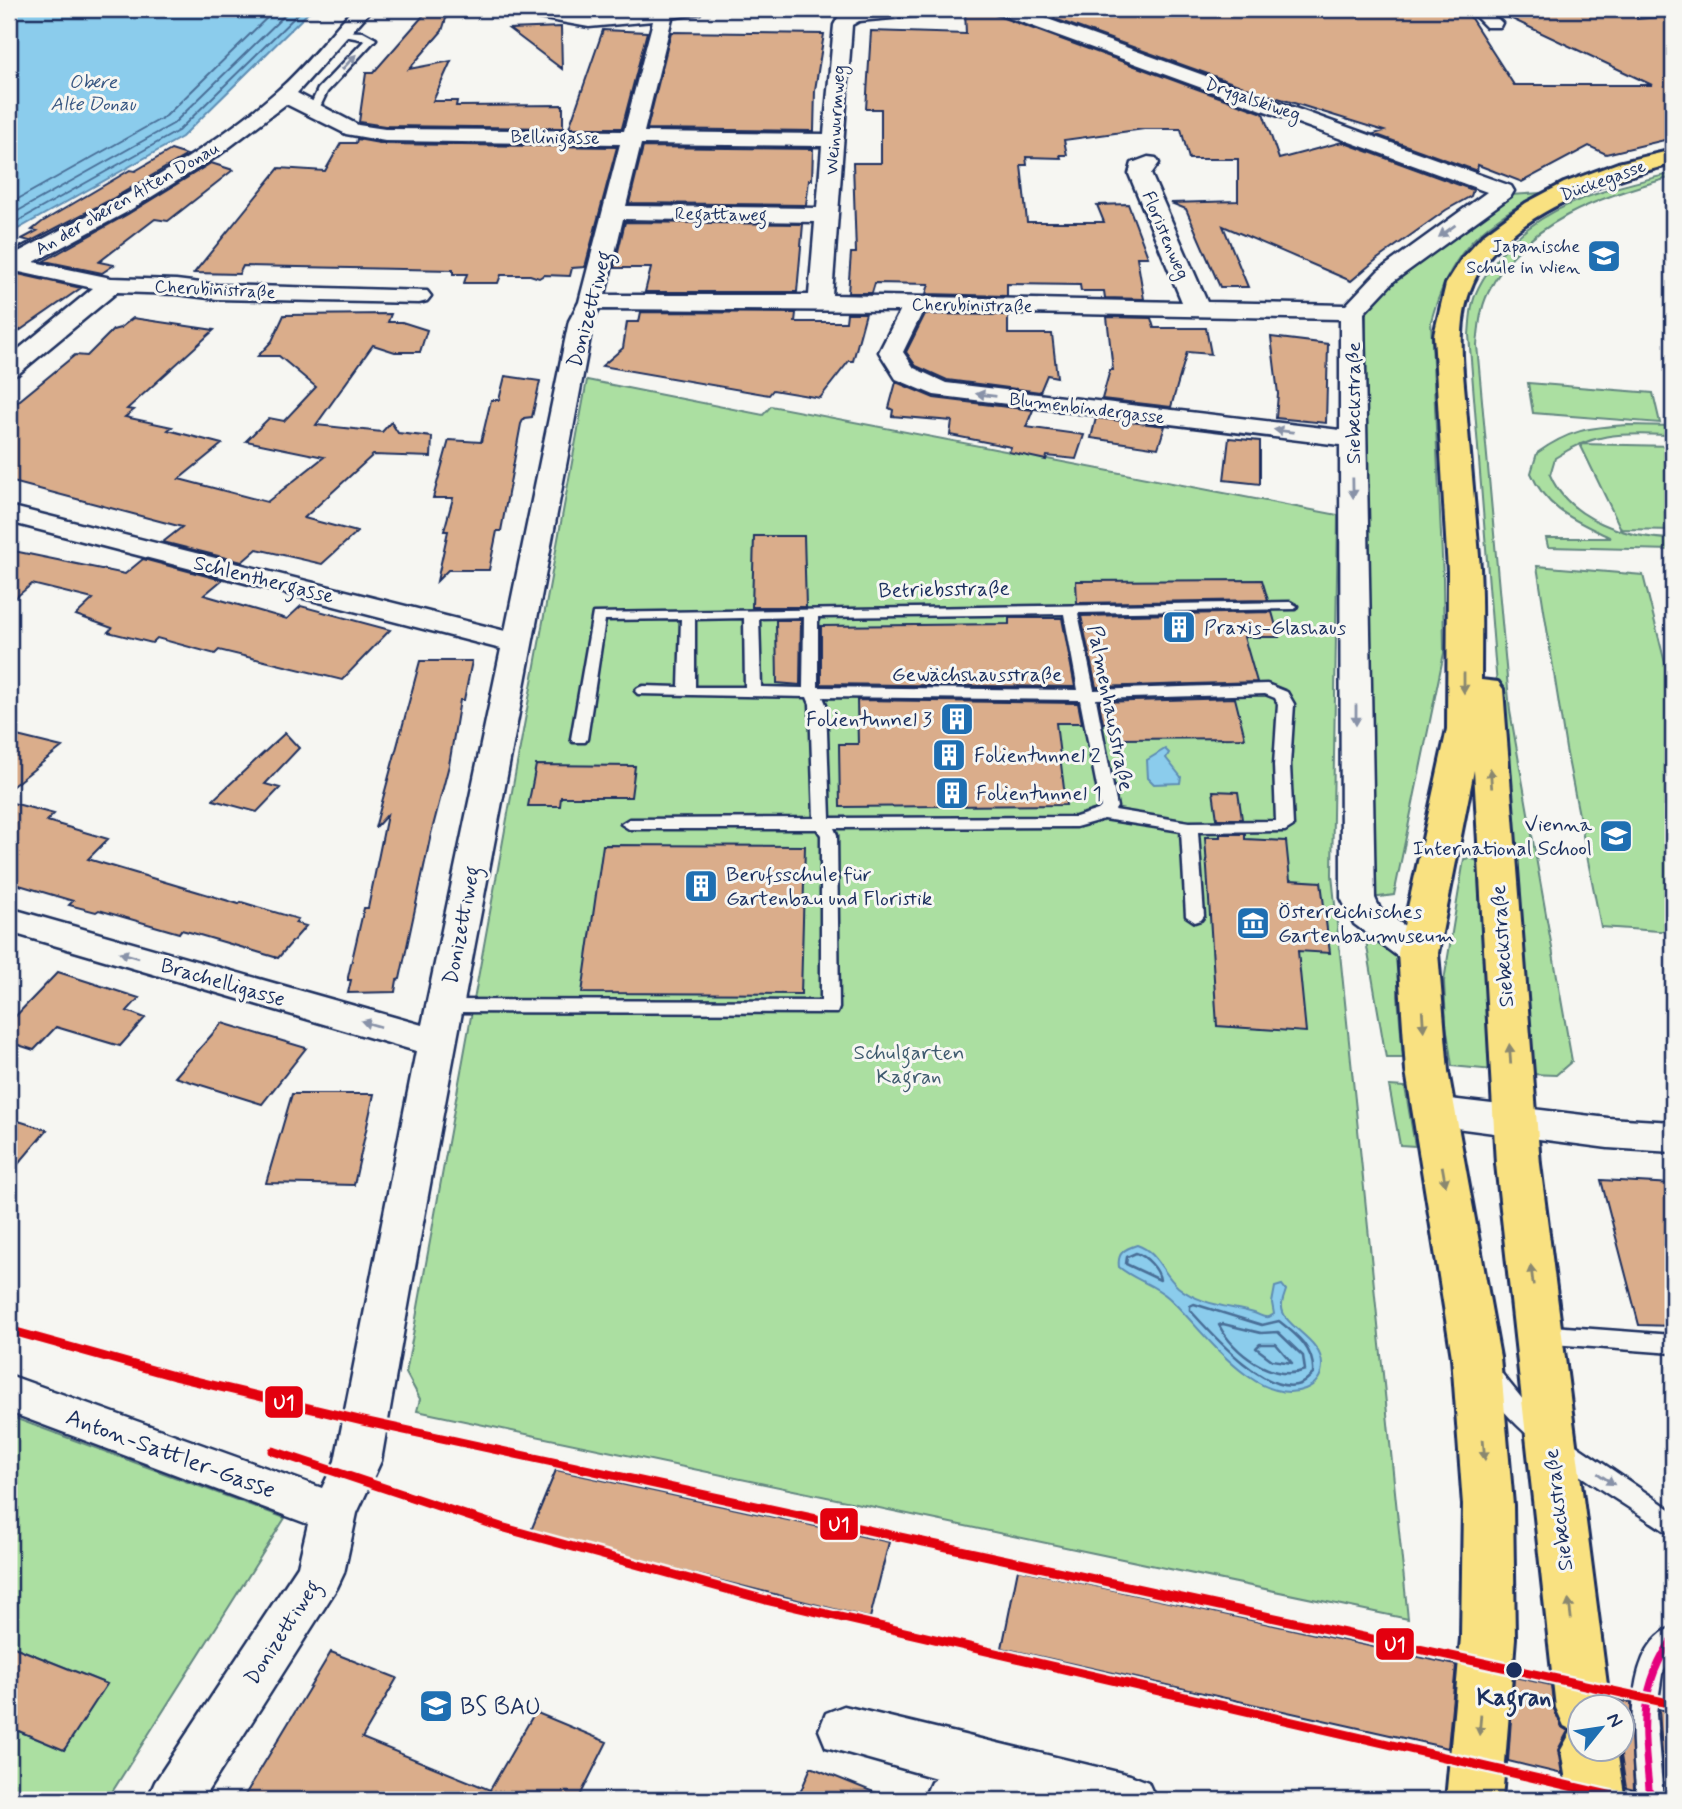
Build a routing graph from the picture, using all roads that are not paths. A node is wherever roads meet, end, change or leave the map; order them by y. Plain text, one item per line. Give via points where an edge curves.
1 (363, 9) edge
2 (522, 9) edge
3 (693, 9) edge
4 (925, 9) edge
5 (1003, 9) edge
6 (1478, 9) edge
7 (664, 13) junction
8 (1493, 23) dead end
9 (342, 33) junction
10 (285, 95) junction
11 (313, 111) junction
12 (634, 138) junction
13 (834, 140) junction
14 (1673, 157) edge
15 (1148, 163) dead end
16 (1673, 167) edge
17 (1503, 191) joint
18 (1539, 210) junction
19 (614, 212) junction
20 (828, 215) junction
21 (11, 265) edge
22 (111, 285) junction
23 (418, 296) dead end
24 (591, 302) junction
25 (820, 302) junction
26 (915, 304) junction
27 (1198, 310) junction
28 (1352, 312) junction
29 (9, 369) edge
30 (1352, 439) junction
31 (9, 514) edge
32 (1290, 606) dead end
33 (1070, 608) junction
34 (811, 612) junction
35 (751, 614) junction
36 (688, 616) junction
37 (519, 644) junction
38 (687, 690) junction
39 (643, 691) dead end
40 (752, 692) junction
41 (814, 695) junction
42 (1087, 695) junction
43 (579, 739) dead end
44 (1104, 814) junction
45 (822, 822) junction
46 (629, 824) dead end
47 (1189, 827) junction
48 (1195, 916) dead end
49 (9, 920) edge
50 (1418, 953) junction
51 (444, 1006) junction
52 (436, 1043) junction
53 (1433, 1111) junction
54 (1517, 1122) junction
55 (1673, 1137) edge
56 (1539, 1334) junction
57 (1673, 1344) edge
58 (1476, 1357) junction
59 (9, 1393) edge
60 (1550, 1440) junction
61 (334, 1513) junction
62 (1673, 1524) edge
63 (1673, 1638) edge
64 (1581, 1694) edge
65 (844, 1730) dead end
66 (1591, 1764) edge
67 (987, 1766) junction
68 (173, 1800) edge
69 (949, 1800) edge
70 (1130, 1800) edge
71 (1474, 1800) edge
72 (1597, 1800) edge
73 (1650, 1800) edge

1 - 9 street, An der oberen Alten Donau
2 - 7 street via 589,21
3 - 7 street
4 - 13 street, Weinwurmweg via 846,20
5 - 17 street, Drygalskiweg
6 - 8 street
7 - 12 street, Donizettiweg
9 - 10 street, An der oberen Alten Donau
11 -> 9 lane via 322,91 371,39
10 - 11 street, Bellinigasse
10 - 21 street, An der oberen Alten Donau via 168,179
11 - 12 street, Bellinigasse via 353,130 385,135
12 - 13 street, Bellinigasse
12 - 19 street, Donizettiweg
13 - 20 street, Weinwurmweg
14 - 18 main road, Dückegasse via 1572,188
15 - 27 street, Floristenweg via 1140,174
16 - 18 main road, Dückegasse
17 -> 28 street, Siebeckstraße via 1386,275
18 -> 50 main road via 1493,239 1472,262 1460,284 1447,335 1464,571 1464,729
54 -> 18 main road, Siebeckstraße via 1461,335 1473,287 1486,264
19 - 20 street, Regattaweg
19 - 24 street, Donizettiweg
20 - 25 street, Weinwurmweg
21 - 22 street, Cherubinistraße
22 - 23 street, Cherubinistraße
22 - 29 street
24 - 25 street, Cherubinistraße
24 - 37 street, Donizettiweg via 581,321
25 - 26 street, Cherubinistraße
26 - 27 street, Cherubinistraße
30 -> 26 street, Blumenbindergasse via 943,390 914,380 896,367 891,352
27 - 28 street, Cherubinistraße
28 - 30 street, Siebeckstraße
30 -> 50 street, Siebeckstraße via 1358,898 1366,916
31 - 37 street, Schlenthergasse
32 - 33 lane, Betriebsstraße
33 - 34 lane, Betriebsstraße
33 - 42 lane, Palmenhausstraße
34 - 35 lane, Betriebsstraße
34 - 41 lane via 810,687
35 - 36 lane, Betriebsstraße
35 - 40 lane
36 - 38 lane
36 - 43 lane, Betriebsstraße via 598,616
37 - 51 street, Donizettiweg
38 - 39 lane, Gewächshausstraße
38 - 40 lane, Gewächshausstraße
40 - 41 lane, Gewächshausstraße
41 - 42 lane, Gewächshausstraße
41 - 45 lane
42 - 44 lane, Palmenhausstraße via 1109,807
42 - 47 lane, Gewächshausstraße via 1267,689 1281,695 1286,704 1285,826
44 - 45 lane via 1076,822
44 - 47 lane
45 - 46 lane
45 - 51 lane via 829,835 830,1008
47 - 48 lane
52 -> 49 street, Brachelligasse
50 -> 53 main road
51 - 52 street, Donizettiweg
52 - 61 street, Donizettiweg via 358,1461
53 - 54 street
53 -> 58 main road
54 - 55 street
56 -> 54 main road, Siebeckstraße
56 - 57 lane
56 - 60 main road, Siebeckstraße
58 - 60 lane via 1524,1418
58 -> 71 main road via 1490,1579
59 - 61 street, Anton-Sattler-Gasse
60 -> 62 lane
64 -> 60 main road, Siebeckstraße
61 - 68 street, Donizettiweg via 320,1573
63 - 73 lane via 1654,1662 1644,1696
65 - 67 street
66 - 72 main road
67 - 69 street
67 - 70 street

